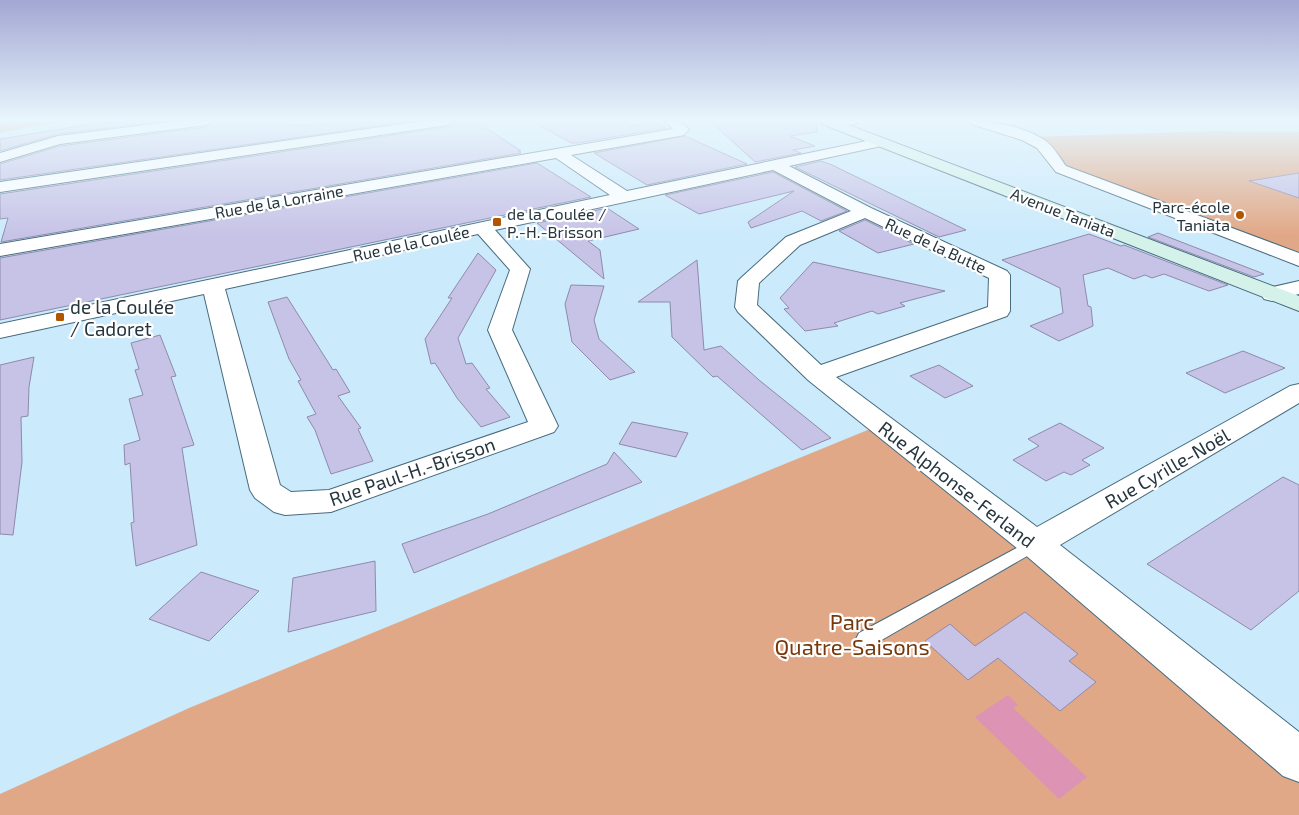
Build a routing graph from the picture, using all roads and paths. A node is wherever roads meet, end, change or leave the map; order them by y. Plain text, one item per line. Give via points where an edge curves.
1 (189, 159) edge
2 (517, 159) edge
3 (567, 159) edge
4 (802, 159) edge
5 (925, 159) edge
6 (1054, 159) edge
7 (775, 165) junction
8 (0, 187) edge
9 (624, 197) junction
10 (865, 212) junction
11 (482, 227) junction
12 (0, 250) edge
13 (1299, 260) edge
14 (213, 285) junction
15 (1299, 287) edge
16 (1272, 294) junction
17 (1299, 304) edge
18 (0, 331) edge
19 (817, 376) junction
20 (1299, 392) edge
21 (1035, 544) junction
22 (866, 639) dead end
23 (1299, 760) edge

1 - 8 street
2 - 12 street, Rue de la Lorraine
3 - 9 street
4 - 7 street, Rue de la Coulée
5 - 16 main road, Avenue Taniata
6 - 13 street via 1062,169
7 - 9 street, Rue de la Coulée
7 - 10 street, Rue de la Butte
9 - 11 street, Rue de la Coulée
10 - 19 street, Rue Alphonse-Ferland via 793,241 749,281 746,307
10 - 19 street, Rue de la Butte via 1000,275 999,311
11 - 14 street, Rue de la Coulée
11 - 14 street, Rue Paul-H.-Brisson via 520,269 500,330 544,426 331,501 285,504 266,490
14 - 18 street, Rue de la Coulée
15 - 16 street
16 - 17 main road, Avenue Taniata
19 - 21 street, Rue Alphonse-Ferland
20 - 21 street, Rue Cyrille-Noël
21 - 22 lane
21 - 23 street, Rue Alphonse-Ferland

